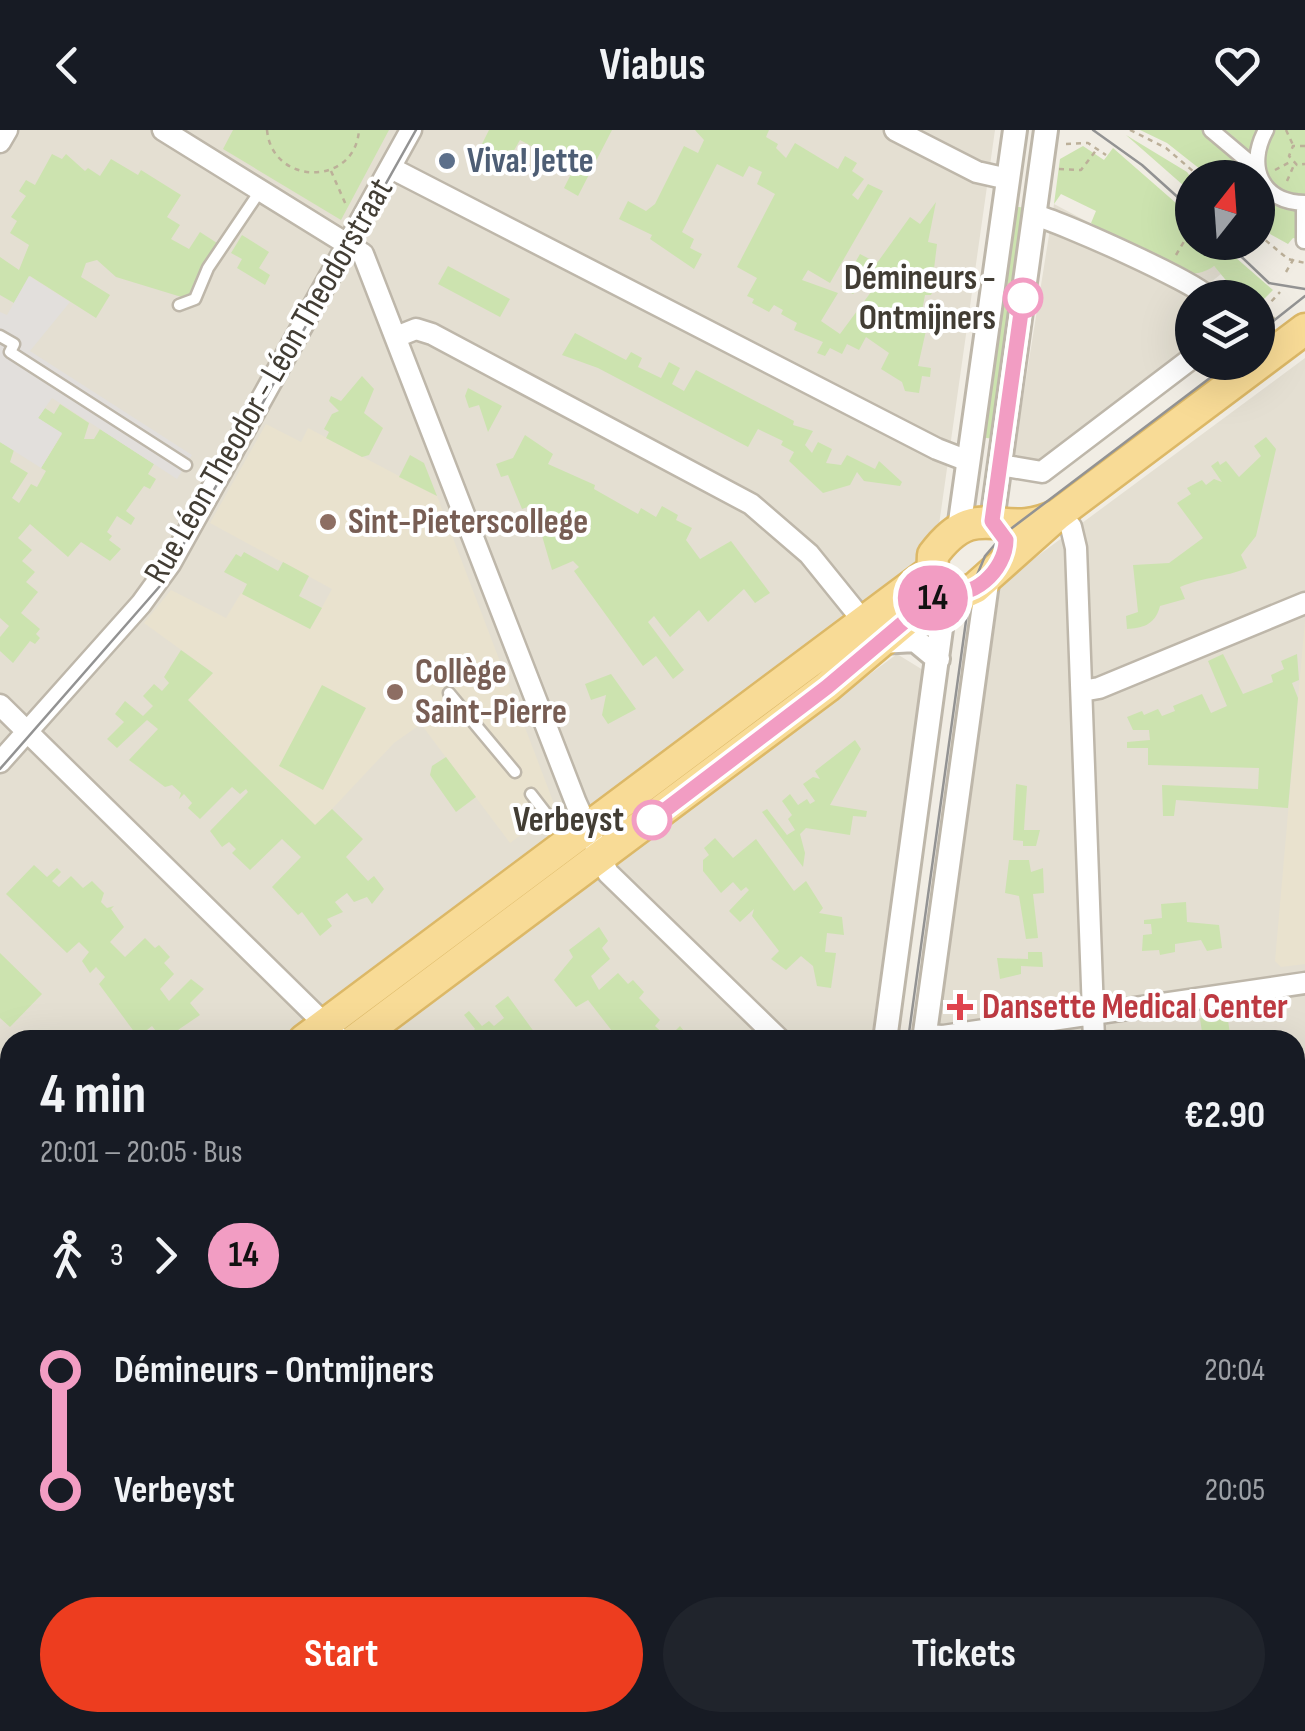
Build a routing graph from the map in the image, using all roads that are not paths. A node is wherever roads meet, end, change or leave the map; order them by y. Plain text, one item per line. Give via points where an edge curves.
1 (6, 130) edge
2 (163, 130) edge
3 (411, 130) edge
4 (894, 130) edge
5 (1015, 130) edge
6 (1211, 130) edge
7 (1266, 130) edge
8 (1051, 137) edge
9 (0, 142) edge
10 (1249, 160) edge
11 (1263, 160) edge
12 (391, 168) junction
13 (1008, 179) junction
14 (260, 190) junction
15 (1275, 195) edge
16 (1304, 204) edge
17 (1034, 216) junction
18 (1304, 241) edge
19 (350, 246) junction
20 (1178, 280) edge
21 (179, 305) dead end
22 (1305, 329) edge
23 (0, 336) edge
24 (396, 337) junction
25 (1175, 371) edge
26 (968, 461) junction
27 (186, 465) dead end
28 (1000, 465) junction
29 (1059, 514) junction
30 (994, 522) junction
31 (958, 529) junction
32 (1034, 557) dead end
33 (996, 568) junction
34 (939, 585) junction
35 (1305, 603) edge
36 (873, 632) junction
37 (938, 659) junction
38 (1082, 691) junction
39 (448, 693) dead end
40 (0, 704) edge
41 (28, 732) junction
42 (0, 762) edge
43 (515, 772) dead end
44 (531, 794) dead end
45 (578, 836) junction
46 (600, 858) junction
47 (1305, 983) edge
48 (1094, 1014) junction
49 (318, 1030) edge
50 (329, 1030) edge
51 (368, 1030) edge
52 (770, 1030) edge
53 (885, 1030) edge
54 (926, 1030) edge
55 (981, 1030) edge
56 (1094, 1030) edge

1 - 9 street
2 - 14 street
3 - 12 street, Rue Léon Theodor - Léon Theodorstraat
4 - 13 street via 969,168
5 - 13 street
6 - 10 street
7 - 11 street
8 - 17 street
12 - 19 street, Rue Léon Theodor - Léon Theodorstraat
12 - 26 street
13 - 26 street
14 - 19 street
14 - 21 lane via 195,299
15 - 16 street
16 - 18 street
17 - 20 street via 1061,221
17 - 28 street
19 - 24 street via 363,254
19 - 41 street, Rue Léon Theodor - Léon Theodorstraat via 209,480 157,584
22 - 29 main road
23 - 27 lane via 14,344 10,352
24 - 36 street via 416,330 432,334 729,490 791,536
24 - 45 street
25 - 28 street via 1042,472
26 - 31 street
28 - 30 street
29 - 30 main road via 1028,527
29 - 33 main road
29 - 38 street via 1072,531
30 - 31 main road via 971,521
30 - 33 main road via 1006,540
31 - 34 main road via 933,555
32 - 33 lane
33 - 34 main road via 970,592
33 - 54 street
34 - 36 main road
34 - 37 street
35 - 38 street
36 - 37 street via 915,640
36 - 45 main road
36 - 46 main road
37 - 53 street
38 - 48 street
39 - 43 lane
40 - 41 street
41 - 42 street, Rue Léon Theodor - Léon Theodorstraat
41 - 49 street
44 - 45 lane
45 - 46 street
45 - 50 main road
46 - 51 main road
46 - 52 street
47 - 48 street
48 - 55 street
48 - 56 street

